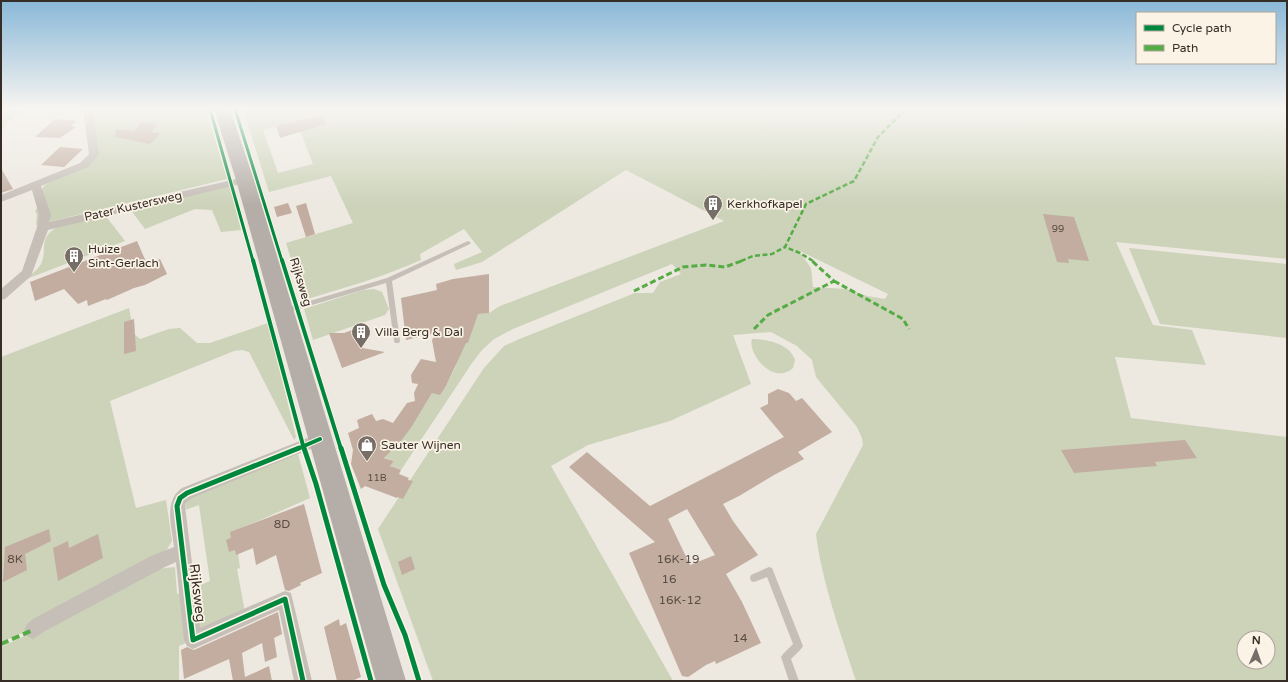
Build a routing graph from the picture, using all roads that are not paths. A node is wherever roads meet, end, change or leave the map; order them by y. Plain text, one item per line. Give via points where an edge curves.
1 (92, 141) edge
2 (232, 141) edge
3 (245, 180) junction
4 (36, 186) junction
5 (1, 199) edge
6 (43, 227) junction
7 (468, 243) dead end
8 (388, 280) junction
9 (1, 296) edge
10 (283, 312) junction
11 (398, 341) dead end
12 (320, 439) junction
13 (182, 552) junction
14 (754, 578) dead end
15 (33, 630) dead end
16 (303, 681) edge
17 (391, 681) edge
18 (794, 681) edge

1 - 4 street via 94,155 84,165
2 - 3 main road, Rijksweg
3 - 6 street, Pater Kustersweg
3 - 10 main road, Rijksweg
4 - 5 street
4 - 6 street via 45,215
6 - 9 street via 27,273
7 - 8 lane
8 - 10 lane
8 - 11 lane
10 - 12 main road, Rijksweg
12 - 13 street, Rijksweg via 182,496 177,506
12 - 17 main road, Rijksweg
13 - 15 street, Rijksweg via 157,562
13 - 16 street, Rijksweg via 193,640 285,599
14 - 18 lane via 769,571 798,646 786,657

